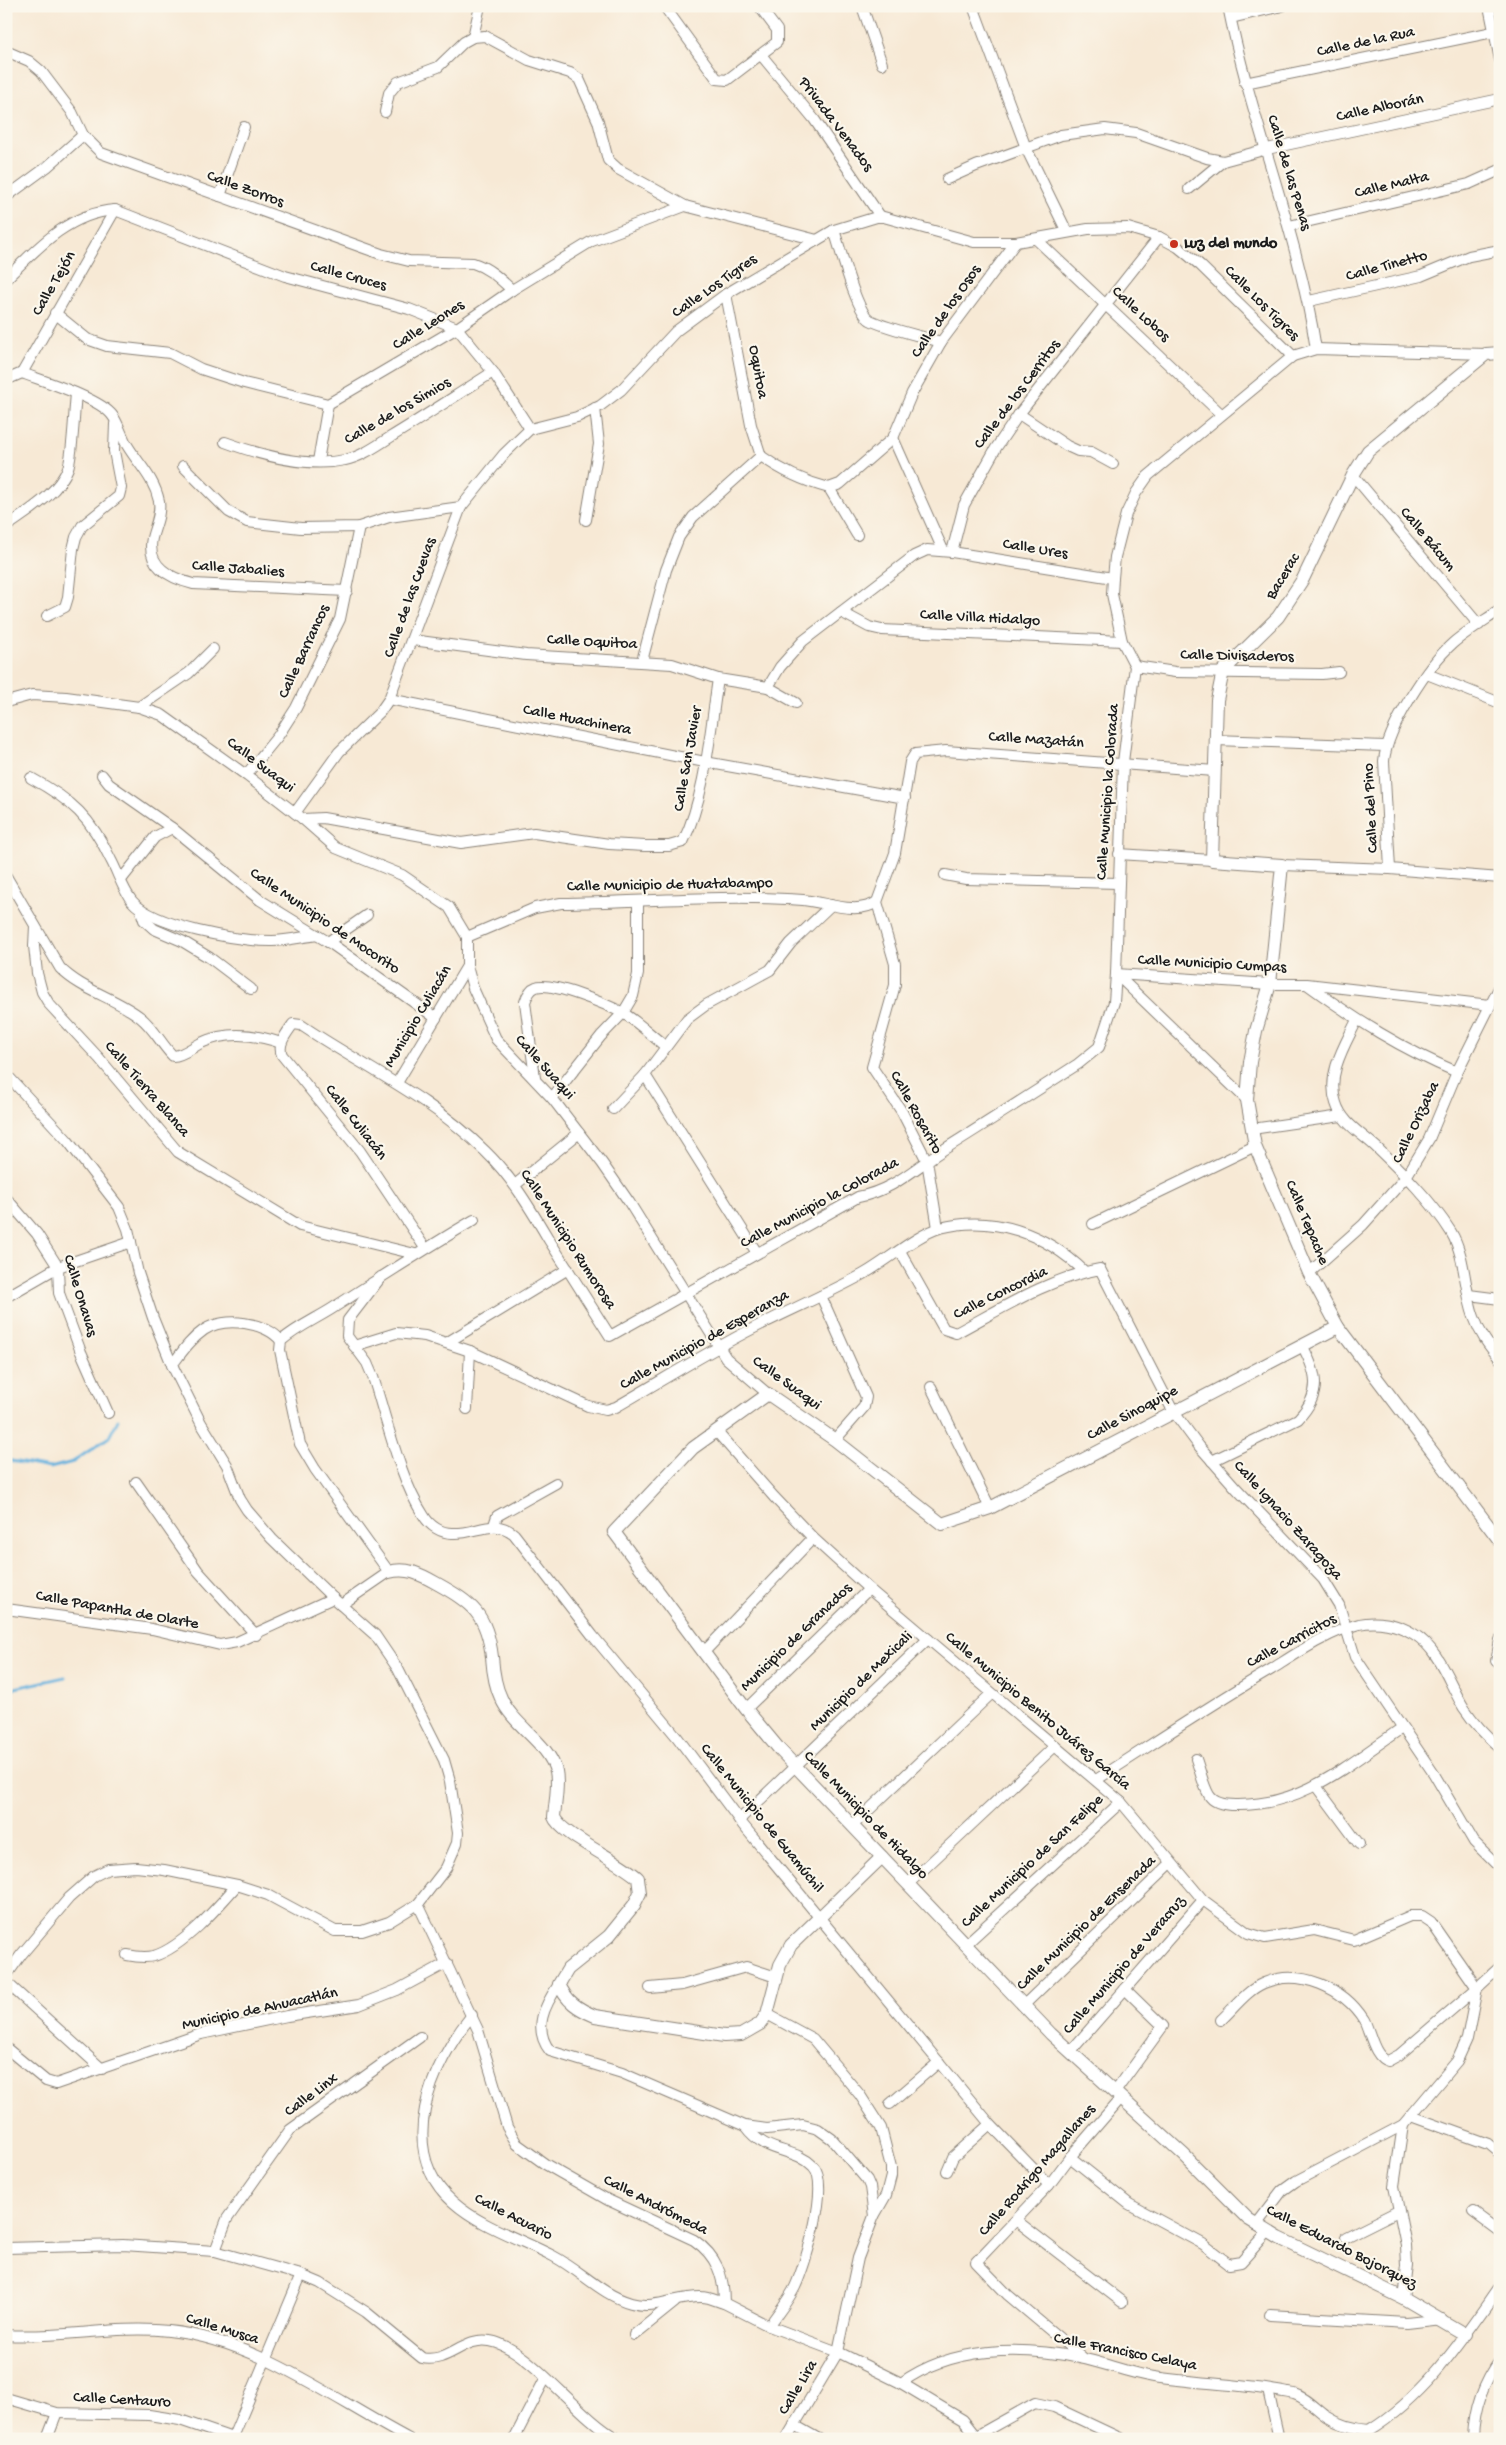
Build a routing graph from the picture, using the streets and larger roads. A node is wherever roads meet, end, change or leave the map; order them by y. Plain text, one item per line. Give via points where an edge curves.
1 (480, 6) edge
2 (664, 6) edge
3 (759, 6) edge
4 (862, 6) edge
5 (973, 6) edge
6 (1228, 6) edge
7 (1282, 6) edge
8 (1489, 6) edge
9 (1231, 18) junction
10 (1493, 32) junction
11 (473, 37) junction
12 (6, 51) edge
13 (762, 56) junction
14 (1500, 60) edge
15 (882, 64) dead end
16 (1245, 83) junction
17 (1500, 99) edge
18 (385, 112) dead end
19 (244, 127) dead end
20 (83, 135) junction
21 (1026, 148) junction
22 (1267, 149) junction
23 (1223, 161) junction
24 (1500, 170) edge
25 (947, 180) dead end
26 (1189, 189) dead end
27 (220, 196) junction
28 (6, 197) edge
29 (685, 206) junction
30 (116, 210) junction
31 (880, 216) junction
32 (1289, 226) junction
33 (834, 230) junction
34 (1067, 232) junction
35 (1159, 237) junction
36 (1036, 238) junction
37 (817, 240) junction
38 (1016, 242) junction
39 (1500, 250) edge
40 (6, 280) edge
41 (512, 290) junction
42 (726, 294) junction
43 (1309, 302) junction
44 (1107, 304) junction
45 (55, 312) junction
46 (457, 328) junction
47 (941, 342) junction
48 (1316, 349) junction
49 (1486, 354) junction
50 (1500, 354) edge
51 (1293, 356) junction
52 (492, 372) junction
53 (22, 373) junction
54 (6, 380) edge
55 (76, 394) junction
56 (328, 404) junction
57 (596, 408) junction
58 (1019, 414) junction
59 (1222, 414) junction
60 (115, 423) junction
61 (530, 429) junction
62 (893, 438) junction
63 (225, 442) dead end
64 (761, 456) junction
65 (318, 461) junction
66 (1112, 464) dead end
67 (183, 466) dead end
68 (1352, 475) junction
69 (829, 488) junction
70 (461, 506) junction
71 (586, 520) dead end
72 (6, 527) edge
73 (359, 527) junction
74 (858, 535) dead end
75 (948, 551) junction
76 (1113, 578) junction
77 (348, 591) junction
78 (1500, 610) edge
79 (841, 612) junction
80 (47, 616) dead end
81 (1479, 625) junction
82 (412, 640) junction
83 (1122, 641) junction
84 (213, 649) dead end
85 (642, 661) junction
86 (1135, 666) junction
87 (1223, 671) junction
88 (1339, 672) dead end
89 (1427, 674) junction
90 (718, 679) junction
91 (768, 688) junction
92 (389, 699) junction
93 (6, 702) edge
94 (796, 703) dead end
95 (1500, 703) edge
96 (138, 707) junction
97 (1215, 740) junction
98 (1385, 746) junction
99 (705, 762) junction
100 (1123, 762) junction
101 (1215, 770) junction
102 (102, 775) dead end
103 (246, 775) junction
104 (31, 778) dead end
105 (905, 798) junction
106 (299, 816) junction
107 (172, 828) junction
108 (1119, 854) junction
109 (1212, 860) junction
110 (1282, 865) junction
111 (1390, 869) junction
112 (945, 875) dead end
113 (6, 876) edge
114 (1500, 878) edge
115 (121, 880) junction
116 (1118, 883) junction
117 (638, 901) junction
118 (877, 902) junction
119 (832, 905) junction
120 (140, 910) junction
121 (367, 915) dead end
122 (35, 926) junction
123 (317, 935) junction
124 (467, 937) junction
125 (328, 942) junction
126 (467, 966) junction
127 (1116, 974) junction
128 (1270, 984) junction
129 (1307, 984) junction
130 (1500, 986) edge
131 (251, 989) dead end
132 (1490, 1005) junction
133 (623, 1013) junction
134 (436, 1018) junction
135 (1357, 1020) junction
136 (281, 1043) junction
137 (666, 1046) junction
138 (1457, 1072) junction
139 (6, 1074) edge
140 (644, 1075) junction
141 (534, 1078) junction
142 (397, 1083) junction
143 (552, 1098) junction
144 (1247, 1100) junction
145 (613, 1109) dead end
146 (1340, 1116) junction
147 (1252, 1129) junction
148 (579, 1133) junction
149 (1255, 1146) junction
150 (927, 1161) junction
151 (1406, 1177) junction
152 (515, 1185) junction
153 (6, 1198) edge
154 (474, 1220) dead end
155 (1093, 1224) dead end
156 (938, 1228) junction
157 (131, 1242) junction
158 (425, 1248) junction
159 (900, 1250) junction
160 (757, 1253) junction
161 (415, 1254) junction
162 (58, 1268) junction
163 (568, 1269) junction
164 (1100, 1269) joint
165 (1085, 1272) junction
166 (1309, 1273) junction
167 (381, 1276) junction
168 (686, 1294) junction
169 (1469, 1294) junction
170 (821, 1296) junction
171 (6, 1297) edge
172 (1500, 1299) edge
173 (1338, 1327) junction
174 (610, 1336) joint
175 (448, 1342) junction
176 (1302, 1345) junction
177 (281, 1346) junction
178 (354, 1346) junction
179 (718, 1348) junction
180 (470, 1351) junction
181 (1500, 1358) edge
182 (172, 1365) junction
183 (931, 1387) dead end
184 (768, 1394) junction
185 (467, 1409) dead end
186 (1172, 1411) junction
187 (108, 1414) dead end
188 (716, 1430) junction
189 (835, 1440) junction
190 (1212, 1461) junction
191 (136, 1482) dead end
192 (556, 1483) dead end
193 (990, 1508) junction
194 (942, 1524) joint
195 (494, 1525) junction
196 (813, 1538) junction
197 (1499, 1540) edge
198 (389, 1572) junction
199 (869, 1589) junction
200 (337, 1602) junction
201 (6, 1609) edge
202 (1346, 1629) junction
203 (256, 1634) junction
204 (928, 1639) junction
205 (1500, 1640) edge
206 (705, 1651) junction
207 (1496, 1661) dead end
208 (992, 1694) junction
209 (746, 1709) junction
210 (1402, 1728) junction
211 (1055, 1746) junction
212 (1500, 1748) edge
213 (1196, 1759) dead end
214 (795, 1766) junction
215 (1096, 1780) junction
216 (1316, 1786) junction
217 (1121, 1802) junction
218 (739, 1820) junction
219 (852, 1826) junction
220 (1359, 1844) dead end
221 (882, 1857) junction
222 (1170, 1864) junction
223 (1500, 1868) edge
224 (908, 1884) junction
225 (237, 1885) junction
226 (1202, 1900) junction
227 (418, 1904) junction
228 (820, 1916) junction
229 (965, 1945) junction
230 (127, 1955) dead end
231 (447, 1963) junction
232 (1500, 1967) edge
233 (6, 1976) edge
234 (776, 1977) junction
235 (6, 1982) edge
236 (559, 1984) junction
237 (650, 1988) dead end
238 (1477, 1988) junction
239 (1125, 1989) junction
240 (1024, 2005) junction
241 (767, 2014) junction
242 (472, 2016) junction
243 (1221, 2020) dead end
244 (420, 2037) dead end
245 (6, 2048) edge
246 (1070, 2052) junction
247 (939, 2062) junction
248 (102, 2069) junction
249 (1118, 2095) junction
250 (890, 2104) dead end
251 (1411, 2116) junction
252 (990, 2124) junction
253 (1403, 2125) junction
254 (745, 2126) junction
255 (1500, 2154) edge
256 (1070, 2157) junction
257 (947, 2171) dead end
258 (1049, 2186) junction
259 (1398, 2211) junction
260 (1473, 2212) dead end
261 (874, 2216) junction
262 (1017, 2221) junction
263 (1256, 2225) junction
264 (1268, 2232) junction
265 (1500, 2232) edge
266 (1346, 2237) dead end
267 (6, 2248) edge
268 (215, 2251) junction
269 (300, 2275) junction
270 (1500, 2286) edge
271 (1403, 2298) junction
272 (676, 2301) junction
273 (1122, 2302) dead end
274 (724, 2303) junction
275 (1270, 2315) dead end
276 (1442, 2319) junction
277 (769, 2326) junction
278 (6, 2334) edge
279 (634, 2334) dead end
280 (1466, 2335) junction
281 (838, 2352) junction
282 (1082, 2358) junction
283 (265, 2359) junction
284 (1500, 2359) edge
285 (545, 2379) junction
286 (901, 2383) junction
287 (1268, 2390) junction
288 (6, 2398) edge
289 (57, 2413) junction
290 (794, 2425) junction
291 (1370, 2434) edge
292 (234, 2438) edge
293 (978, 2438) edge
294 (47, 2439) edge
295 (409, 2439) edge
296 (514, 2439) edge
297 (618, 2439) edge
298 (786, 2439) edge
299 (819, 2439) edge
300 (1122, 2439) edge
301 (1279, 2439) edge
302 (1472, 2439) edge

1 - 11 street
2 - 13 street via 717,79 728,80
3 - 13 street via 778,36 777,42
4 - 15 street
5 - 21 street
6 - 9 street, Calle de las Penas
7 - 9 street
8 - 10 street
9 - 16 street, Calle de las Penas
10 - 14 street
10 - 16 street, Calle de la Rua
11 - 18 street via 438,67 398,82 389,93
11 - 29 street via 485,36 529,60 579,79 598,121 608,160 618,169
12 - 20 street, Calle Zorros via 41,70 72,112
13 - 31 street, Privada Venados via 814,119
16 - 22 street, Calle de las Penas
17 - 22 street, Calle Alborán
19 - 27 street
20 - 27 street, Calle Zorros via 101,153
20 - 28 street
21 - 23 street via 1061,135 1105,129 1136,133
21 - 25 street
21 - 34 street
22 - 23 street, Calle Alborán
22 - 32 street, Calle de las Penas
23 - 26 street
24 - 32 street, Calle Malta via 1470,184
27 - 41 street, Calle Zorros via 381,254 409,261 483,266
29 - 37 street
29 - 41 street, Calle Leones via 592,242
30 - 40 street via 88,215 65,226
30 - 45 street, Calle Tejón
30 - 46 street, Calle Cruces via 285,276 409,308
31 - 33 street, Calle Los Tigres
31 - 38 street, Calle Los Tigres via 974,242
32 - 43 street, Calle de las Penas
33 - 37 street, Calle Los Tigres
33 - 47 street via 850,283 868,319
34 - 35 street, Calle Los Tigres via 1088,228 1128,228
34 - 36 street, Calle Los Tigres
35 - 44 street, Calle de los Cerritos
35 - 51 street, Calle Los Tigres via 1200,265
36 - 38 street, Calle Los Tigres
36 - 44 street, Calle Lobos
37 - 42 street, Calle Los Tigres
38 - 47 street, Calle de los Osos
39 - 43 street, Calle Tinetto via 1469,256 1421,276
41 - 46 street, Calle Leones
42 - 57 street, Calle Los Tigres via 676,331 621,390
42 - 64 street, Oquitoa via 751,426
43 - 48 street, Calle de las Penas
44 - 58 street, Calle de los Cerritos
44 - 59 street, Calle Lobos
45 - 53 street, Calle Tejón
45 - 56 street via 87,339 107,346 170,353 201,369 244,384
46 - 52 street, Calle Cruces
46 - 56 street, Calle Leones
47 - 62 street, Calle de los Osos via 912,393
48 - 49 street
48 - 51 street
49 - 50 street
49 - 68 street, Bacerac via 1368,451
51 - 59 street
52 - 61 street, Calle Cruces
52 - 65 street, Calle de los Simios via 370,449 346,460
53 - 54 street
53 - 55 street, Calle Jabalies
55 - 60 street, Calle Jabalies via 104,408 113,416
55 - 72 street via 68,467 58,485
56 - 65 street
57 - 61 street, Calle Los Tigres
57 - 71 street via 599,444
58 - 66 street via 1078,452 1091,452
58 - 75 street, Calle de los Cerritos via 964,504
59 - 76 street via 1148,476 1136,493 1126,514
60 - 77 street, Calle Jabalies via 154,485 160,514 152,550 154,561 162,570 175,579 192,584
60 - 80 street via 119,496 82,526 73,550 65,606
61 - 70 street, Calle Los Tigres via 504,454
62 - 69 street, Calle de los Osos via 840,484
62 - 75 street
63 - 65 street, Calle de los Simios via 255,453
64 - 69 street via 803,481
64 - 85 street via 693,517 679,537 666,570
67 - 73 street via 229,512 247,522 301,528
68 - 81 street, Calle Bácum
68 - 87 street, Bacerac via 1303,579 1278,617
69 - 74 street
70 - 73 street via 389,516
70 - 82 street, Calle de las Cuevas
73 - 77 street, Calle Barrancos
75 - 76 street, Calle Ures
75 - 79 street via 927,550 914,556
76 - 83 street via 1112,594
77 - 103 street, Calle Barrancos via 340,619 296,708
78 - 81 street, Calle del Pino
79 - 83 street, Calle Villa Hidalgo via 882,630
79 - 91 street via 803,641 780,667
81 - 89 street, Calle del Pino via 1452,644
82 - 85 street, Calle Oquitoa via 526,655
82 - 92 street, Calle de las Cuevas
83 - 86 street
84 - 96 street via 189,673
85 - 90 street, Calle Oquitoa via 672,664
86 - 87 street, Calle Divisaderos via 1175,672
86 - 100 street, Calle Municipio la Colorada
87 - 88 street, Calle Divisaderos
87 - 97 street via 1217,700
89 - 95 street
89 - 98 street, Calle del Pino via 1392,729
90 - 91 street, Calle Oquitoa
90 - 99 street, Calle San Javier
91 - 94 street, Calle Oquitoa
92 - 99 street, Calle Huachinera
92 - 106 street via 339,752
93 - 96 street, Calle Suaqui via 32,695
96 - 103 street, Calle Suaqui via 177,724
97 - 98 street
97 - 101 street
98 - 111 street, Calle del Pino
99 - 105 street, Calle Huachinera
99 - 106 street, Calle San Javier via 692,824 683,842 670,846 618,844 534,833 461,843
100 - 101 street, Calle Mazatán
100 - 105 street, Calle Mazatán via 946,750 916,754 910,762
100 - 108 street, Calle Municipio la Colorada
101 - 109 street
102 - 107 street, Calle Municipio de Mocorito via 109,784
103 - 106 street, Calle Suaqui
104 - 115 street via 73,804 95,830
105 - 118 street via 895,853
106 - 124 street, Calle Suaqui via 336,848 402,875 449,907
107 - 115 street via 156,837
107 - 123 street, Calle Municipio de Mocorito via 260,900
108 - 109 street
108 - 116 street, Calle Municipio la Colorada
109 - 110 street
110 - 111 street
110 - 128 street, Calle Tepache
111 - 114 street
112 - 116 street via 966,879
113 - 122 street
115 - 120 street via 130,899
116 - 127 street, Calle Municipio la Colorada
117 - 119 street, Calle Municipio de Huatabampo via 766,898
117 - 124 street, Calle Municipio de Huatabampo via 561,903 535,908
117 - 133 street via 638,974 633,996
118 - 119 street, Calle Municipio de Huatabampo via 870,907 858,908
118 - 150 street, Calle Rosarito via 895,964 895,985 872,1066 902,1112
119 - 137 street via 791,943 770,970 706,1005 687,1020
120 - 123 street via 173,925 249,940 274,941
120 - 131 street via 144,920 154,928 210,958
121 - 125 street
122 - 136 street via 64,972 139,1017 173,1056 219,1036 254,1035
122 - 161 street, Calle Tierra Blanca via 37,973 49,1004 178,1152 300,1226
123 - 125 street, Calle Municipio de Mocorito
124 - 126 street, Calle Suaqui
125 - 134 street, Calle Municipio de Mocorito
126 - 134 street, Municipio Culiacán
126 - 141 street, Calle Suaqui via 473,988 496,1038
127 - 128 street, Calle Municipio Cumpas
127 - 144 street
127 - 150 street, Calle Municipio la Colorada via 1114,1002 1099,1047 1078,1064
128 - 129 street, Calle Municipio Cumpas
128 - 144 street, Calle Tepache via 1256,1031
129 - 132 street, Calle Municipio Cumpas
129 - 135 street, Calle Municipio Cumpas
130 - 132 street, Calle Orizaba
132 - 138 street, Calle Orizaba
133 - 137 street
133 - 141 street via 548,986 536,987 528,993 525,1002
133 - 143 street
134 - 142 street, Municipio Culiacán
135 - 138 street, Calle Municipio Cumpas via 1416,1055
135 - 146 street via 1335,1068 1335,1101
136 - 142 street, Calle Municipio Rumorosa via 294,1024 301,1025
136 - 158 street, Calle Culiacán via 282,1056 360,1151
137 - 140 street
138 - 151 street, Calle Orizaba via 1429,1139
139 - 157 street via 108,1190 119,1207
140 - 145 street
140 - 160 street
141 - 143 street, Calle Suaqui
142 - 152 street, Calle Municipio Rumorosa via 472,1138
143 - 148 street, Calle Suaqui
144 - 147 street, Calle Tepache
146 - 147 street
146 - 151 street
147 - 149 street, Calle Tepache
148 - 152 street
148 - 168 street, Calle Suaqui via 629,1202
149 - 155 street
149 - 166 street, Calle Tepache
150 - 156 street, Calle Rosarito
150 - 160 street, Calle Municipio la Colorada via 896,1184 878,1193 858,1197
151 - 166 street, Calle Orizaba via 1364,1225
151 - 169 street via 1452,1234
152 - 163 street, Calle Municipio Rumorosa
153 - 162 street, Calle Onavas via 37,1234
154 - 158 street
156 - 159 street, Calle Municipio de Esperanza
156 - 165 street, Calle Municipio de Esperanza via 994,1223 1014,1228 1069,1256
157 - 162 street
157 - 182 street via 138,1273
158 - 161 street
159 - 165 street, Calle Concordia via 944,1329 956,1333 1045,1287
159 - 170 street, Calle Municipio de Esperanza via 865,1274
160 - 168 street, Calle Municipio la Colorada
161 - 167 street
162 - 171 street
162 - 187 street, Calle Onavas via 59,1293
163 - 174 street, Calle Municipio Rumorosa
163 - 175 street
164 - 165 street, Calle Concordia
164 - 186 street, Calle Ignacio Zaragoza
166 - 173 street, Calle Tepache
167 - 177 street via 292,1331
167 - 178 street via 348,1320 347,1336
168 - 174 street, Calle Municipio la Colorada
168 - 179 street, Calle Suaqui
169 - 172 street
169 - 181 street via 1484,1341
170 - 179 street, Calle Municipio de Esperanza
170 - 189 street via 866,1397 864,1407
173 - 176 street, Calle Sinoquipe
173 - 197 street, Calle Tepache
175 - 178 street, Calle Municipio de Esperanza via 396,1333
175 - 180 street, Calle Municipio de Esperanza
176 - 186 street, Calle Sinoquipe
176 - 190 street via 1314,1367 1316,1381 1308,1409 1298,1419
177 - 182 street via 276,1334 265,1329 224,1324 206,1329 187,1345
177 - 198 street via 300,1444
178 - 195 street via 373,1377 411,1494 430,1524 455,1534
179 - 180 street, Calle Municipio de Esperanza via 606,1410 588,1406
179 - 184 street, Calle Suaqui
180 - 185 street
182 - 200 street via 201,1423 227,1465 247,1510
183 - 193 street
184 - 188 street
184 - 189 street, Calle Suaqui
186 - 190 street, Calle Ignacio Zaragoza
186 - 193 street, Calle Sinoquipe
188 - 196 street, Calle Municipio Benito Juárez García
188 - 206 street, Calle Municipio de Hidalgo via 680,1460 614,1532
189 - 194 street, Calle Suaqui
190 - 202 street, Calle Ignacio Zaragoza via 1323,1579 1339,1605
191 - 203 street via 198,1571
192 - 195 street via 497,1516
193 - 194 street, Calle Sinoquipe
195 - 218 street, Calle Municipio de Guamúchil via 514,1534 593,1636 678,1737
196 - 199 street, Calle Municipio Benito Juárez García
196 - 206 street
198 - 200 street, Calle Papantla de Olarte
198 - 236 street via 407,1570 416,1573 453,1592 477,1610 488,1632 500,1697 516,1722 547,1755 556,1772 556,1822 638,1878 640,1893 634,1905 609,1936 568,1969
199 - 204 street, Calle Municipio Benito Juárez García
199 - 209 street, Municipio de Granados
200 - 203 street, Calle Papantla de Olarte
200 - 227 street via 375,1635 386,1650 420,1710 444,1760 450,1781 458,1833 456,1843 443,1874
201 - 203 street, Calle Papantla de Olarte via 152,1629 220,1645
202 - 210 street, Calle Ignacio Zaragoza via 1355,1657
202 - 212 street, Calle Carricitos via 1361,1624 1388,1624 1424,1641 1479,1728
202 - 215 street, Calle Carricitos via 1244,1685
204 - 208 street, Calle Municipio Benito Juárez García
204 - 214 street, Municipio de Mexicali
205 - 207 street
206 - 209 street, Calle Municipio de Hidalgo
208 - 211 street, Calle Municipio Benito Juárez García
208 - 219 street
209 - 214 street, Calle Municipio de Hidalgo
210 - 216 street
210 - 223 street, Calle Ignacio Zaragoza via 1474,1842
211 - 215 street, Calle Municipio Benito Juárez García
211 - 224 street
213 - 216 street via 1209,1796 1222,1804 1271,1803 1294,1797
214 - 218 street, Municipio de Mexicali
214 - 219 street, Calle Municipio de Hidalgo
215 - 217 street, Calle Municipio Benito Juárez García
216 - 220 street
217 - 222 street, Calle Municipio Benito Juárez García
217 - 229 street, Calle Municipio de San Felipe
218 - 228 street, Calle Municipio de Guamúchil
219 - 221 street, Calle Municipio de Hidalgo
221 - 224 street, Calle Municipio de Hidalgo
221 - 228 street
222 - 226 street, Calle Municipio Benito Juárez García
222 - 240 street, Calle Municipio de Ensenada
224 - 229 street, Calle Municipio de Hidalgo
225 - 227 street via 268,1895 325,1926 350,1933 373,1929
225 - 230 street via 219,1906 172,1947 155,1956
225 - 233 street via 164,1870 108,1869 88,1880 69,1898
226 - 238 street, Calle Municipio Benito Juárez García via 1248,1932 1265,1938 1314,1930 1354,1940 1410,1916 1422,1916 1431,1922
226 - 239 street, Calle Municipio de Veracruz
227 - 231 street, Calle Andrómeda
228 - 234 street via 784,1954
228 - 247 street, Calle Municipio de Guamúchil
229 - 240 street, Calle Municipio de Hidalgo
231 - 242 street, Calle Andrómeda
231 - 248 street, Municipio de Ahuacatlán via 397,1990 359,2005 201,2034
232 - 238 street
234 - 237 street via 746,1967 682,1985
234 - 241 street
235 - 248 street
236 - 241 street via 572,2003 595,2016 724,2036 752,2030
236 - 254 street via 541,2019 542,2035 550,2051 622,2073
238 - 243 street via 1388,2061 1382,2059 1364,2020 1354,2007 1340,1995 1312,1980 1294,1978 1264,1983
238 - 251 street via 1471,2025 1462,2052
239 - 246 street, Calle Municipio de Veracruz
239 - 249 street, Calle Rodrigo Magallanes via 1163,2026
240 - 246 street, Calle Municipio de Hidalgo
241 - 261 street, Calle Lira via 812,2039 873,2112 886,2145 891,2176 886,2195
242 - 272 street, Calle Acuario via 447,2050 425,2110 423,2145 430,2174 437,2185 474,2217 556,2257 620,2299 651,2305
242 - 274 street, Calle Andrómeda via 507,2126 517,2144 608,2200 706,2248 721,2273
244 - 268 street, Calle Linx via 290,2130 227,2219
245 - 248 street, Municipio de Ahuacatlán via 46,2081 56,2084
246 - 249 street, Calle Municipio de Hidalgo
247 - 250 street
247 - 252 street, Calle Municipio de Guamúchil
249 - 256 street, Calle Rodrigo Magallanes
249 - 263 street, Calle Eduardo Bojorquez
251 - 253 street
251 - 255 street via 1488,2144
252 - 257 street via 953,2157
252 - 258 street, Calle Municipio de Guamúchil
253 - 259 street via 1394,2186
253 - 263 street via 1296,2181 1278,2196
254 - 261 street via 767,2129 804,2125 824,2132 866,2180
254 - 277 street via 759,2142 809,2162 820,2180 806,2262 794,2289
256 - 258 street, Calle Rodrigo Magallanes
256 - 264 street via 1134,2207 1203,2244 1225,2263 1241,2262
258 - 262 street, Calle Rodrigo Magallanes
259 - 266 street
259 - 271 street via 1406,2245
260 - 265 street
261 - 281 street, Calle Lira via 856,2267
262 - 273 street
262 - 282 street, Calle Rodrigo Magallanes via 976,2262 1008,2295
263 - 264 street, Calle Eduardo Bojorquez
264 - 271 street, Calle Eduardo Bojorquez
267 - 268 street via 115,2244
268 - 269 street
269 - 283 street
269 - 285 street via 342,2295 422,2358 435,2360 473,2341 491,2340 510,2348
270 - 280 street
271 - 276 street, Calle Eduardo Bojorquez
272 - 274 street, Calle Acuario via 704,2297
272 - 279 street
274 - 277 street
275 - 276 street via 1407,2324
276 - 280 street, Calle Eduardo Bojorquez
277 - 281 street
278 - 283 street, Calle Musca via 28,2336 132,2329 168,2330 215,2340
280 - 291 street via 1412,2398
281 - 286 street
281 - 290 street, Calle Lira
282 - 286 street, Calle Francisco Celaya via 1051,2352 991,2351 940,2363 914,2373
282 - 287 street, Calle Francisco Celaya via 1150,2376
283 - 292 street
283 - 295 street, Calle Musca
284 - 302 street via 1474,2412
285 - 296 street
285 - 297 street via 600,2428
286 - 293 street via 956,2415
287 - 291 street, Calle Francisco Celaya via 1300,2396 1333,2420
287 - 301 street
288 - 289 street, Calle Centauro
289 - 292 street, Calle Centauro via 167,2417
289 - 294 street
290 - 298 street, Calle Lira
290 - 299 street
293 - 300 street via 1035,2403 1054,2407

